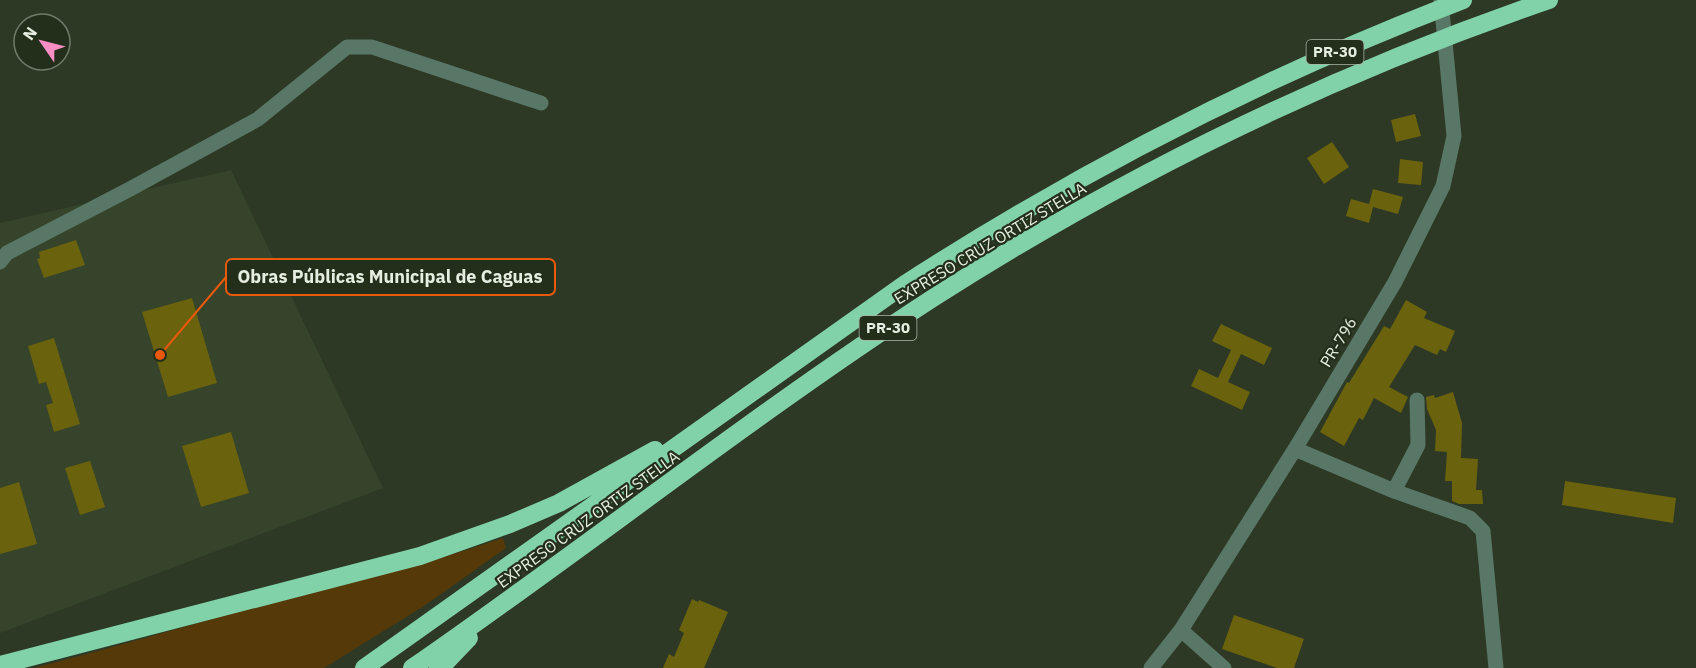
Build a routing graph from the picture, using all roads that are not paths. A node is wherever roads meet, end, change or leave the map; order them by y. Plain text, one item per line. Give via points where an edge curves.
1 (1441, 0) edge
2 (1463, 0) edge
3 (1549, 0) edge
4 (542, 104) dead end
5 (0, 262) edge
6 (1418, 400) dead end
7 (713, 420) junction
8 (1295, 449) junction
9 (1394, 490) junction
10 (496, 610) junction
11 (1181, 630) junction
12 (0, 665) edge
13 (364, 668) edge
14 (412, 668) edge
15 (438, 668) edge
16 (1151, 668) edge
17 (1224, 668) edge
18 (1496, 668) edge

1 - 8 street, PR-796 / PR-796 via 1454,136 1443,186 1395,282
2 - 7 highway, EXPRESO CRUZ ORTIZ STELLA / PR-30 via 1402,23 1178,125 1030,206 905,284
3 - 10 highway, EXPRESO CRUZ ORTIZ STELLA / PR-30 via 1405,54 1194,150 1110,194 974,273 823,373
4 - 5 street via 372,47 347,47 258,119 7,253
6 - 9 street via 1418,445
7 - 12 highway via 559,502 420,556
7 - 13 highway, EXPRESO CRUZ ORTIZ STELLA / PR-30
8 - 9 street
8 - 11 street, PR-796 / PR-796
9 - 18 street via 1470,518 1483,531
10 - 14 highway, EXPRESO CRUZ ORTIZ STELLA / PR-30
10 - 15 highway
11 - 16 street, PR-796 / PR-796
11 - 17 street

